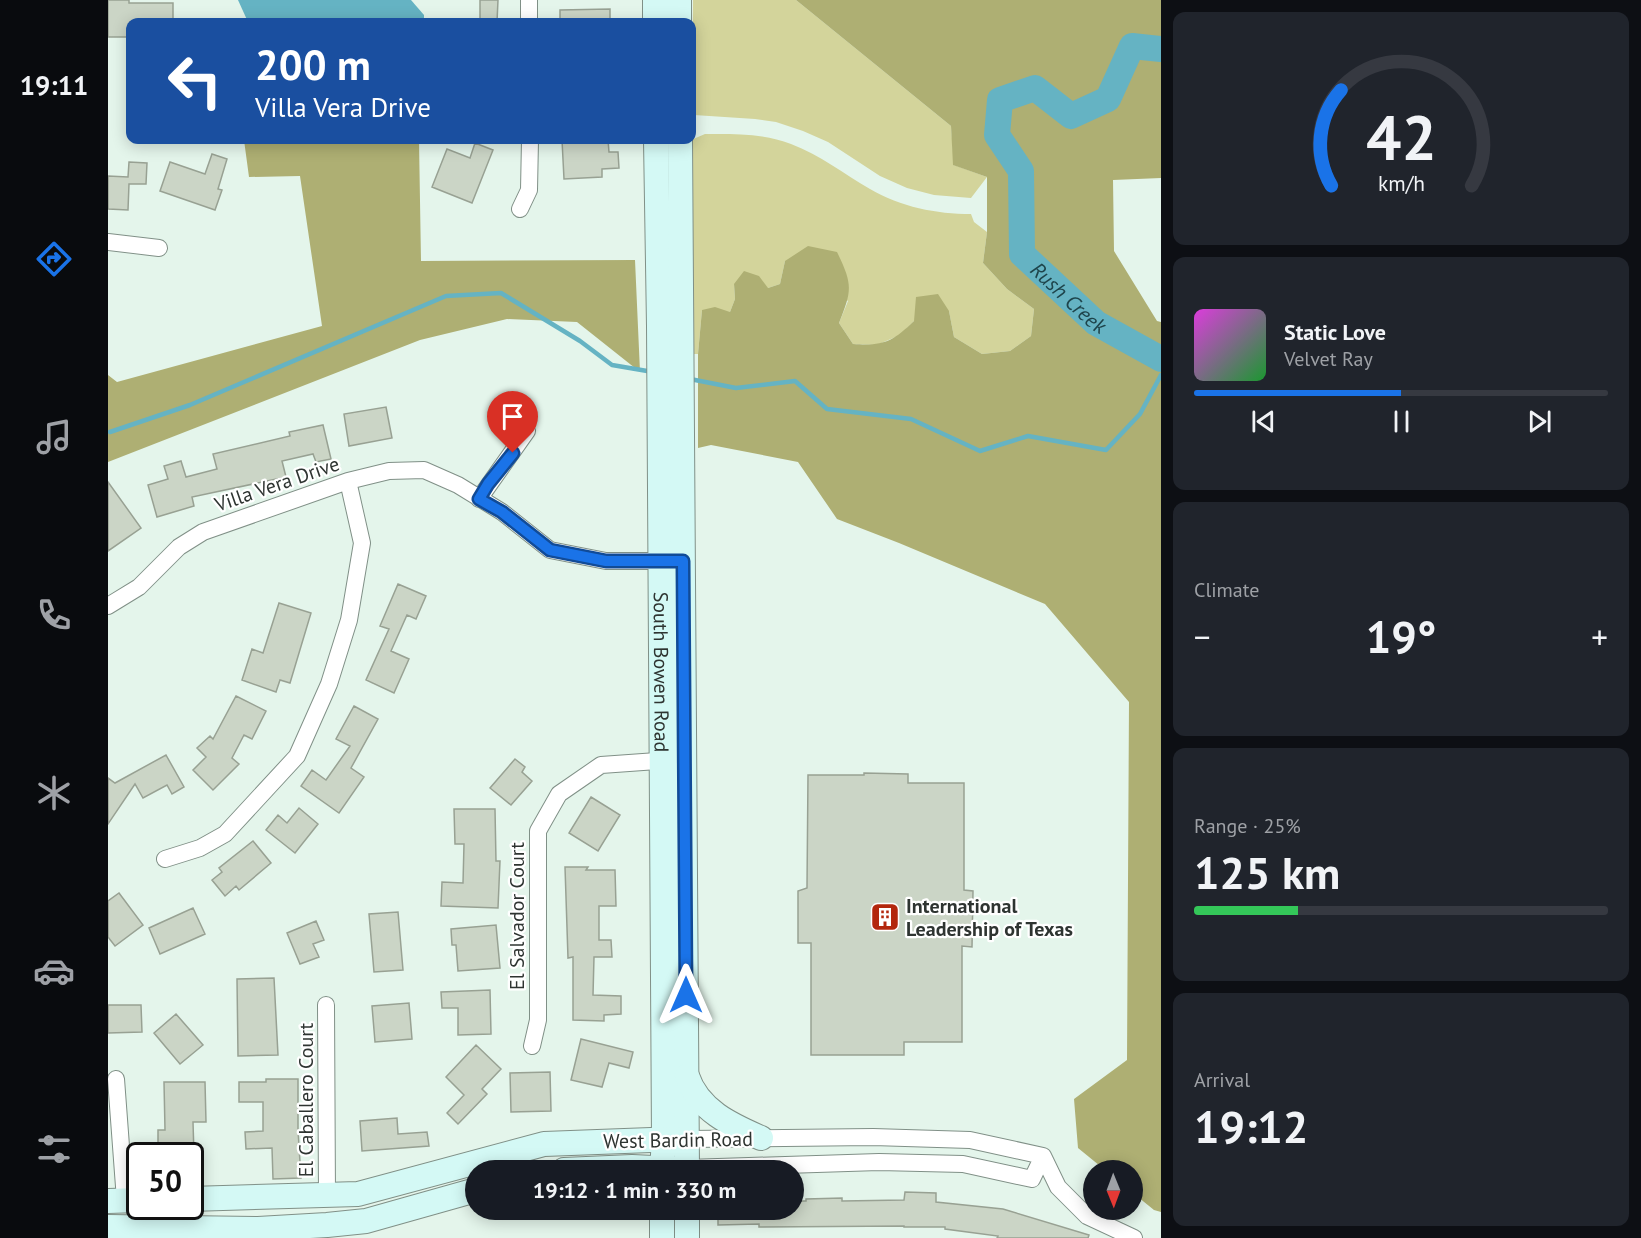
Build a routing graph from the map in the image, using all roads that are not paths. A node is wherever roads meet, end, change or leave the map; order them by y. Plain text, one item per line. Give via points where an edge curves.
1 (529, 0) edge
2 (655, 0) edge
3 (679, 0) edge
4 (529, 18) edge
5 (655, 18) edge
6 (679, 18) edge
7 (530, 144) edge
8 (656, 144) edge
9 (680, 144) edge
10 (520, 209) dead end
11 (108, 242) edge
12 (159, 248) dead end
13 (670, 326) junction
14 (527, 431) dead end
15 (348, 481) junction
16 (479, 499) junction
17 (671, 561) junction
18 (108, 606) edge
19 (672, 760) junction
20 (165, 859) dead end
21 (326, 1005) dead end
22 (532, 1046) dead end
23 (686, 1072) junction
24 (116, 1079) dead end
25 (761, 1138) junction
26 (675, 1139) junction
27 (1042, 1156) junction
28 (666, 1160) edge
29 (683, 1160) edge
30 (804, 1165) edge
31 (465, 1194) edge
32 (327, 1196) junction
33 (204, 1199) edge
34 (124, 1200) edge
35 (662, 1220) edge
36 (687, 1220) edge
37 (108, 1227) edge
38 (662, 1238) edge
39 (687, 1238) edge
40 (1134, 1238) edge

1 - 4 street
2 - 5 main road
3 - 6 main road
7 - 10 street via 529,190
8 - 13 main road, South Bowen Road
9 - 13 main road, South Bowen Road
11 - 12 street
13 - 17 main road, South Bowen Road via 682,435
13 - 17 main road, South Bowen Road via 658,424
14 - 16 street
15 - 16 street, Villa Vera Drive via 389,471 424,470
15 - 18 street, Villa Vera Drive via 203,532 179,547 139,587
15 - 20 street via 362,543 349,620 329,684 297,756 225,834 200,848
16 - 17 street, Villa Vera Drive via 550,550 606,561
17 - 19 main road, South Bowen Road
19 - 22 street, El Salvador Court via 601,765 559,794 538,831 538,1020
19 - 23 main road, South Bowen Road
19 - 26 main road, South Bowen Road
21 - 32 street, El Caballero Court
23 - 25 main road via 700,1100 717,1117
23 - 26 main road, South Bowen Road
24 - 34 street
25 - 26 street, West Bardin Road
25 - 27 street, West Bardin Road via 970,1140
26 - 28 main road, South Bowen Road
26 - 29 main road, South Bowen Road
26 - 32 main road, West Bardin Road via 544,1144 358,1194
27 - 30 street, West Bardin Road via 1032,1179 963,1164
27 - 40 street via 1058,1187 1087,1216
31 - 37 main road via 366,1221 327,1225 258,1229
32 - 33 main road, West Bardin Road
35 - 38 main road
36 - 39 main road

